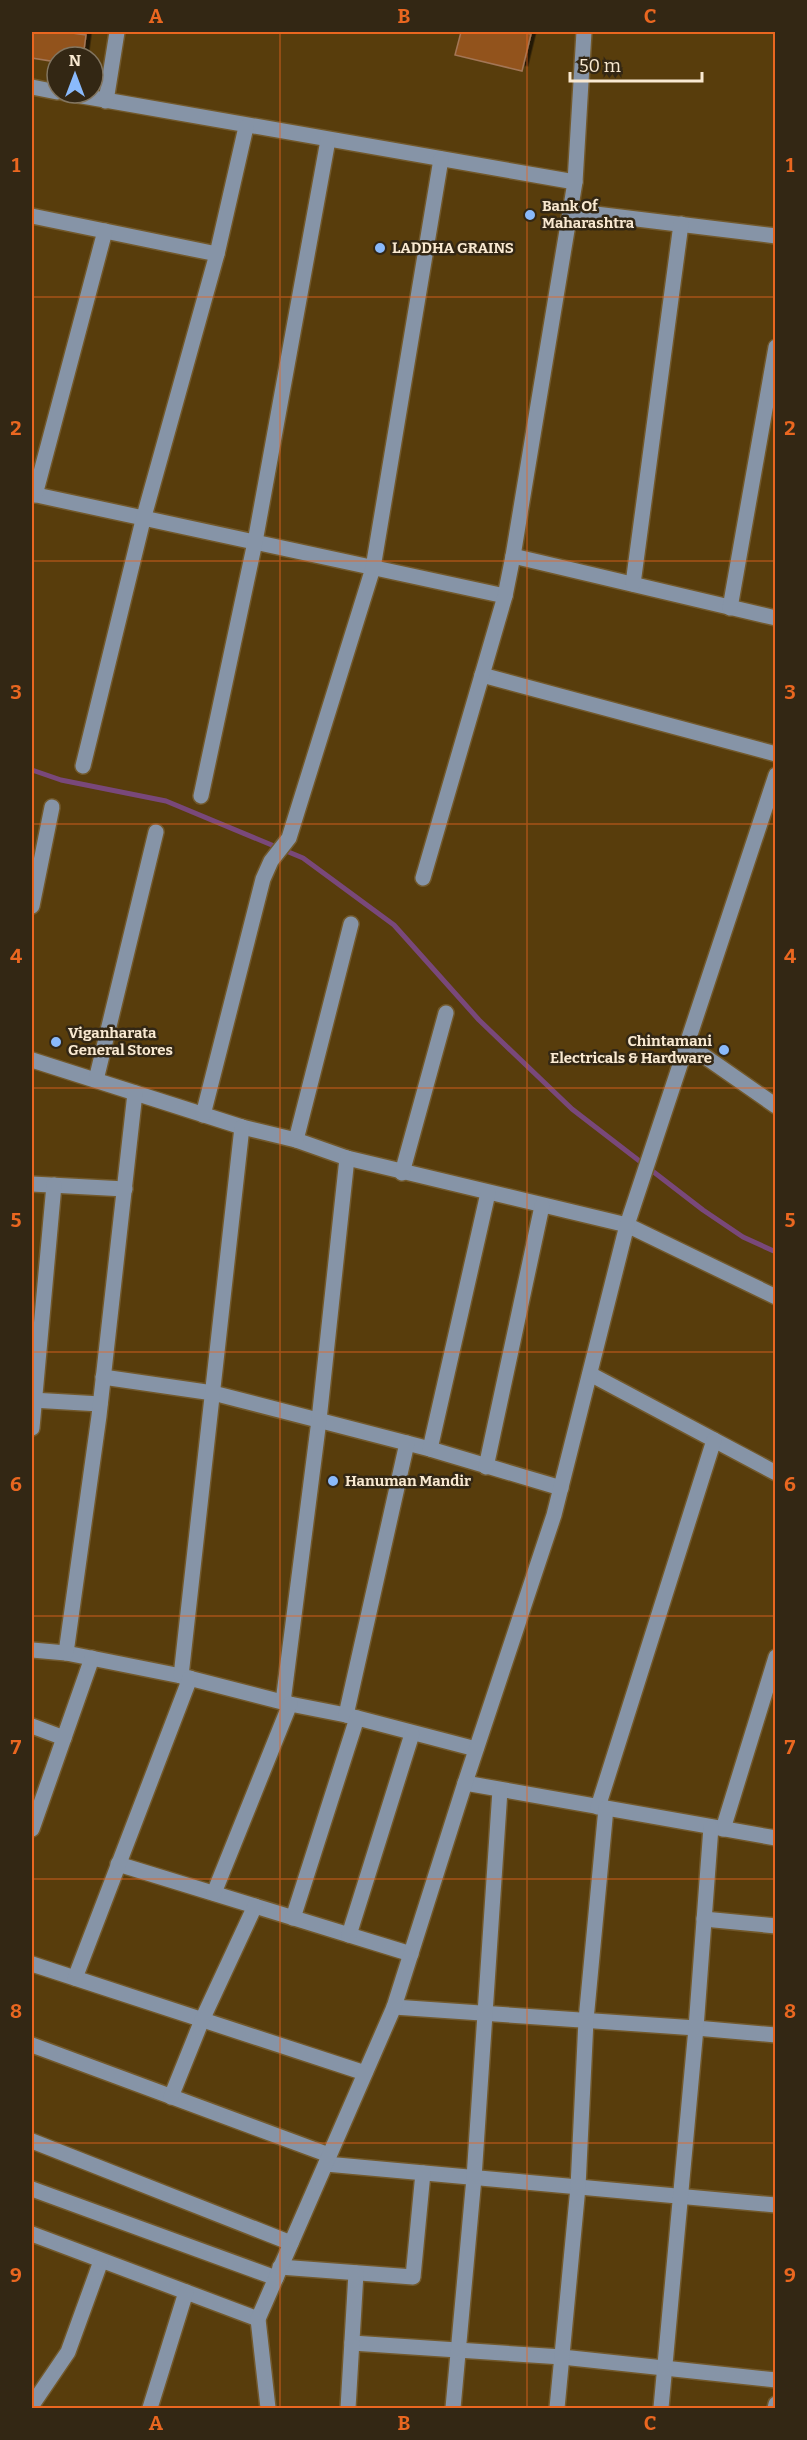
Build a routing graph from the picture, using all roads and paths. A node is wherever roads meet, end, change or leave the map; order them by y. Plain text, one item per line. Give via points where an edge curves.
1 (117, 32) edge
2 (584, 32) edge
3 (106, 101) joint
4 (246, 126) junction
5 (328, 140) junction
6 (441, 159) junction
7 (575, 182) junction
8 (571, 211) junction
9 (32, 216) edge
10 (681, 224) junction
11 (105, 231) junction
12 (776, 236) edge
13 (217, 254) junction
14 (776, 347) edge
15 (33, 495) edge
16 (143, 520) junction
17 (255, 542) junction
18 (513, 555) junction
19 (374, 568) junction
20 (633, 584) junction
21 (505, 596) junction
22 (730, 608) junction
23 (776, 618) edge
24 (482, 675) junction
25 (776, 754) edge
26 (83, 766) dead end
27 (776, 776) edge
28 (201, 796) dead end
29 (52, 807) dead end
30 (156, 832) dead end
31 (423, 878) dead end
32 (32, 906) edge
33 (351, 924) dead end
34 (446, 1013) dead end
35 (687, 1044) junction
36 (32, 1060) edge
37 (96, 1080) junction
38 (135, 1093) junction
39 (776, 1106) edge
40 (203, 1115) junction
41 (242, 1127) junction
42 (296, 1140) junction
43 (347, 1158) junction
44 (402, 1173) junction
45 (32, 1184) edge
46 (54, 1185) junction
47 (125, 1189) junction
48 (488, 1193) junction
49 (542, 1206) junction
50 (627, 1226) junction
51 (776, 1297) edge
52 (590, 1374) junction
53 (103, 1377) junction
54 (213, 1393) junction
55 (33, 1400) edge
56 (100, 1404) junction
57 (319, 1420) junction
58 (32, 1428) edge
59 (714, 1440) junction
60 (407, 1443) junction
61 (430, 1449) junction
62 (486, 1467) junction
63 (776, 1473) edge
64 (561, 1488) junction
65 (32, 1650) edge
66 (66, 1653) junction
67 (776, 1657) edge
68 (92, 1658) junction
69 (185, 1677) junction
70 (286, 1703) junction
71 (351, 1717) junction
72 (32, 1726) edge
73 (412, 1734) junction
74 (64, 1738) junction
75 (476, 1749) junction
76 (465, 1783) junction
77 (500, 1790) junction
78 (602, 1807) junction
79 (717, 1828) junction
80 (32, 1829) edge
81 (776, 1838) edge
82 (118, 1864) junction
83 (214, 1893) junction
84 (255, 1906) junction
85 (293, 1918) junction
86 (705, 1919) junction
87 (776, 1926) edge
88 (349, 1935) junction
89 (411, 1954) junction
90 (32, 1964) edge
91 (75, 1978) junction
92 (394, 2007) junction
93 (486, 2013) junction
94 (202, 2020) junction
95 (586, 2020) junction
96 (696, 2028) junction
97 (776, 2035) edge
98 (32, 2045) edge
99 (365, 2073) junction
100 (171, 2097) junction
101 (32, 2142) edge
102 (327, 2160) junction
103 (423, 2173) junction
104 (474, 2178) junction
105 (578, 2187) junction
106 (32, 2188) edge
107 (682, 2197) junction
108 (776, 2205) edge
109 (32, 2234) edge
110 (291, 2243) junction
111 (101, 2261) junction
112 (278, 2273) junction
113 (356, 2273) junction
114 (186, 2292) junction
115 (258, 2319) junction
116 (352, 2343) junction
117 (458, 2349) junction
118 (562, 2357) junction
119 (665, 2367) junction
120 (776, 2380) edge
121 (776, 2404) edge
122 (32, 2405) edge
123 (150, 2409) edge
124 (268, 2409) edge
125 (348, 2409) edge
126 (453, 2409) edge
127 (557, 2409) edge
128 (661, 2409) edge
129 (775, 2409) edge

1 - 3 street
2 - 7 street
3 - 4 street
4 - 5 street
4 - 13 street
5 - 6 street
5 - 17 street
6 - 7 street
6 - 19 street
7 - 8 street
8 - 10 street
8 - 18 street
9 - 11 street
10 - 12 street
10 - 20 street
11 - 13 street
11 - 15 street
13 - 16 street
14 - 22 street
15 - 16 street
16 - 17 street
16 - 26 street
17 - 19 street
17 - 28 street
18 - 20 street
18 - 21 street
19 - 21 street
19 - 40 street via 290,838 271,861 263,879
20 - 22 street
21 - 24 street
22 - 23 street
24 - 25 street
24 - 31 street
27 - 35 street
29 - 32 street
30 - 37 street
33 - 42 street
34 - 44 street
35 - 39 street
35 - 50 street
36 - 37 street
37 - 38 street
38 - 40 street
38 - 47 street
40 - 41 street
41 - 42 street
41 - 54 street
42 - 43 street
43 - 44 street
43 - 57 street
44 - 48 street
45 - 46 street
46 - 47 street
46 - 55 street
47 - 53 street
48 - 49 street
48 - 61 street
49 - 50 street
49 - 62 street
50 - 51 street
50 - 52 street
52 - 59 street
52 - 64 street
53 - 54 street
53 - 56 street
54 - 57 street
54 - 69 street
55 - 56 street
55 - 58 street
56 - 66 street
57 - 60 street
57 - 70 street
59 - 63 street
59 - 78 street
60 - 61 street
60 - 71 street
61 - 62 street
62 - 64 street
64 - 75 street
65 - 66 street
66 - 68 street
67 - 79 street
68 - 69 street
68 - 74 street
69 - 70 street
69 - 82 street
70 - 71 street
70 - 83 street
71 - 73 street
71 - 85 street
72 - 74 street
73 - 75 street
73 - 88 street
74 - 80 street
75 - 76 street
76 - 77 street
76 - 89 street
77 - 78 street
77 - 93 street
78 - 79 street
78 - 95 street
79 - 81 street
79 - 86 street
82 - 83 street
82 - 91 street
83 - 84 street
84 - 85 street
84 - 94 street
85 - 88 street
86 - 87 street
86 - 96 street
88 - 89 street
89 - 92 street
90 - 91 street
91 - 94 street
92 - 93 street
92 - 99 street
93 - 95 street
93 - 104 street
94 - 99 street
94 - 100 street
95 - 96 street
95 - 105 street
96 - 97 street
96 - 107 street
98 - 100 street
99 - 102 street
100 - 102 street
101 - 110 street
102 - 103 street
102 - 110 street
103 - 104 street
103 - 113 street via 413,2277
104 - 105 street
104 - 117 street
105 - 107 street
105 - 118 street
106 - 112 street
107 - 108 street
107 - 119 street
109 - 111 street
110 - 112 street
111 - 114 street
111 - 122 street via 68,2352
112 - 113 street
112 - 115 street
113 - 116 street
114 - 115 street
114 - 123 street
115 - 124 street
116 - 117 street
116 - 125 street
117 - 118 street
117 - 126 street
118 - 119 street
118 - 127 street
119 - 120 street
119 - 128 street
121 - 129 street

